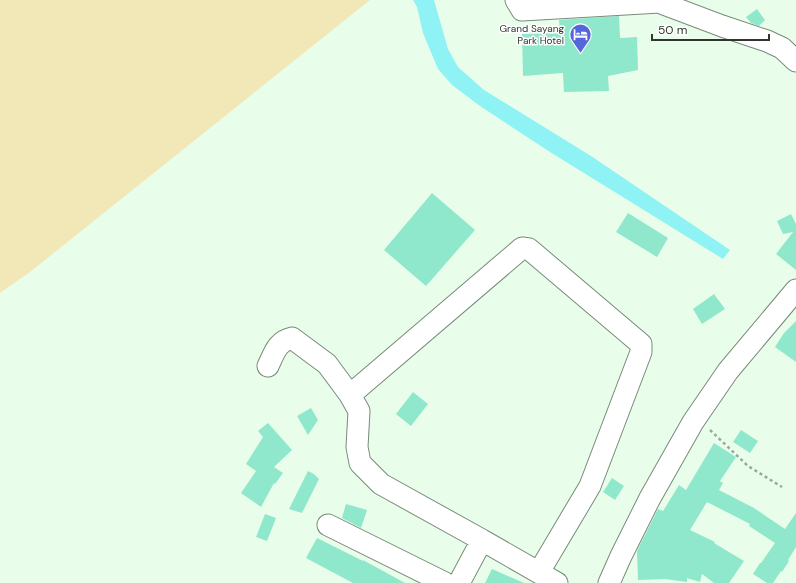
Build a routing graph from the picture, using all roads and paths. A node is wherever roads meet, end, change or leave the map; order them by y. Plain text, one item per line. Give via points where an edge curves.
1 (516, 0) edge
2 (659, 1) edge
3 (796, 61) edge
4 (796, 290) edge
5 (268, 366) dead end
6 (350, 395) junction
7 (693, 422) junction
8 (782, 487) dead end
9 (328, 525) dead end
10 (482, 540) junction
11 (539, 572) junction
12 (445, 583) edge
13 (459, 583) edge
14 (557, 583) edge
15 (609, 583) edge

1 - 2 street via 522,10
2 - 3 street via 688,14 767,40 782,48
4 - 7 street via 728,371
5 - 6 street via 278,345 284,339 292,338 327,364
6 - 10 street via 359,411 357,447 360,463 381,484
6 - 11 street via 522,248 529,249 641,344 641,352 590,486
7 - 8 path via 709,429 748,466
7 - 15 street via 650,498
9 - 12 street
10 - 11 street
10 - 13 street
11 - 14 street

